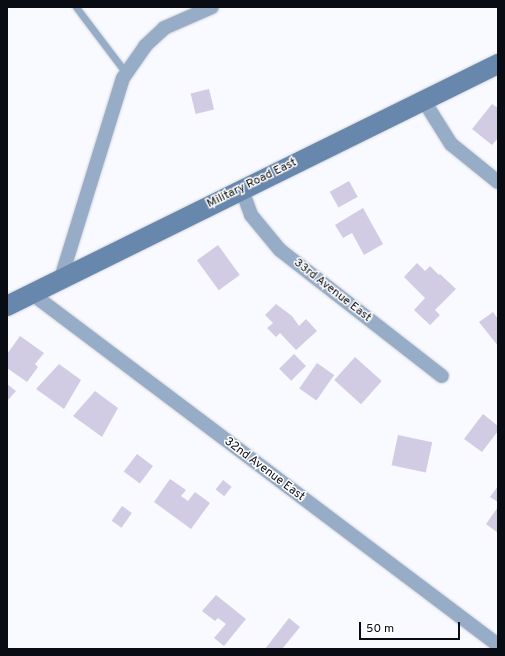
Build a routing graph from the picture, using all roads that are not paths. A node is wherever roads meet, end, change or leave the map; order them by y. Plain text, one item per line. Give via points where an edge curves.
1 (76, 7) edge
2 (212, 7) edge
3 (498, 64) edge
4 (126, 73) junction
5 (424, 101) junction
6 (498, 182) edge
7 (242, 190) junction
8 (61, 278) junction
9 (31, 293) junction
10 (7, 306) edge
11 (442, 376) dead end
12 (498, 646) edge

1 - 4 lane
2 - 4 street via 164,28 145,46
3 - 5 street, Military Road East
4 - 8 street
5 - 6 street via 451,144
5 - 7 street, Military Road East
7 - 8 street, Military Road East
7 - 11 street, 33rd Avenue East via 251,215 280,250
8 - 9 street, Military Road East
9 - 10 street, Military Road East
9 - 12 street, 32nd Avenue East

